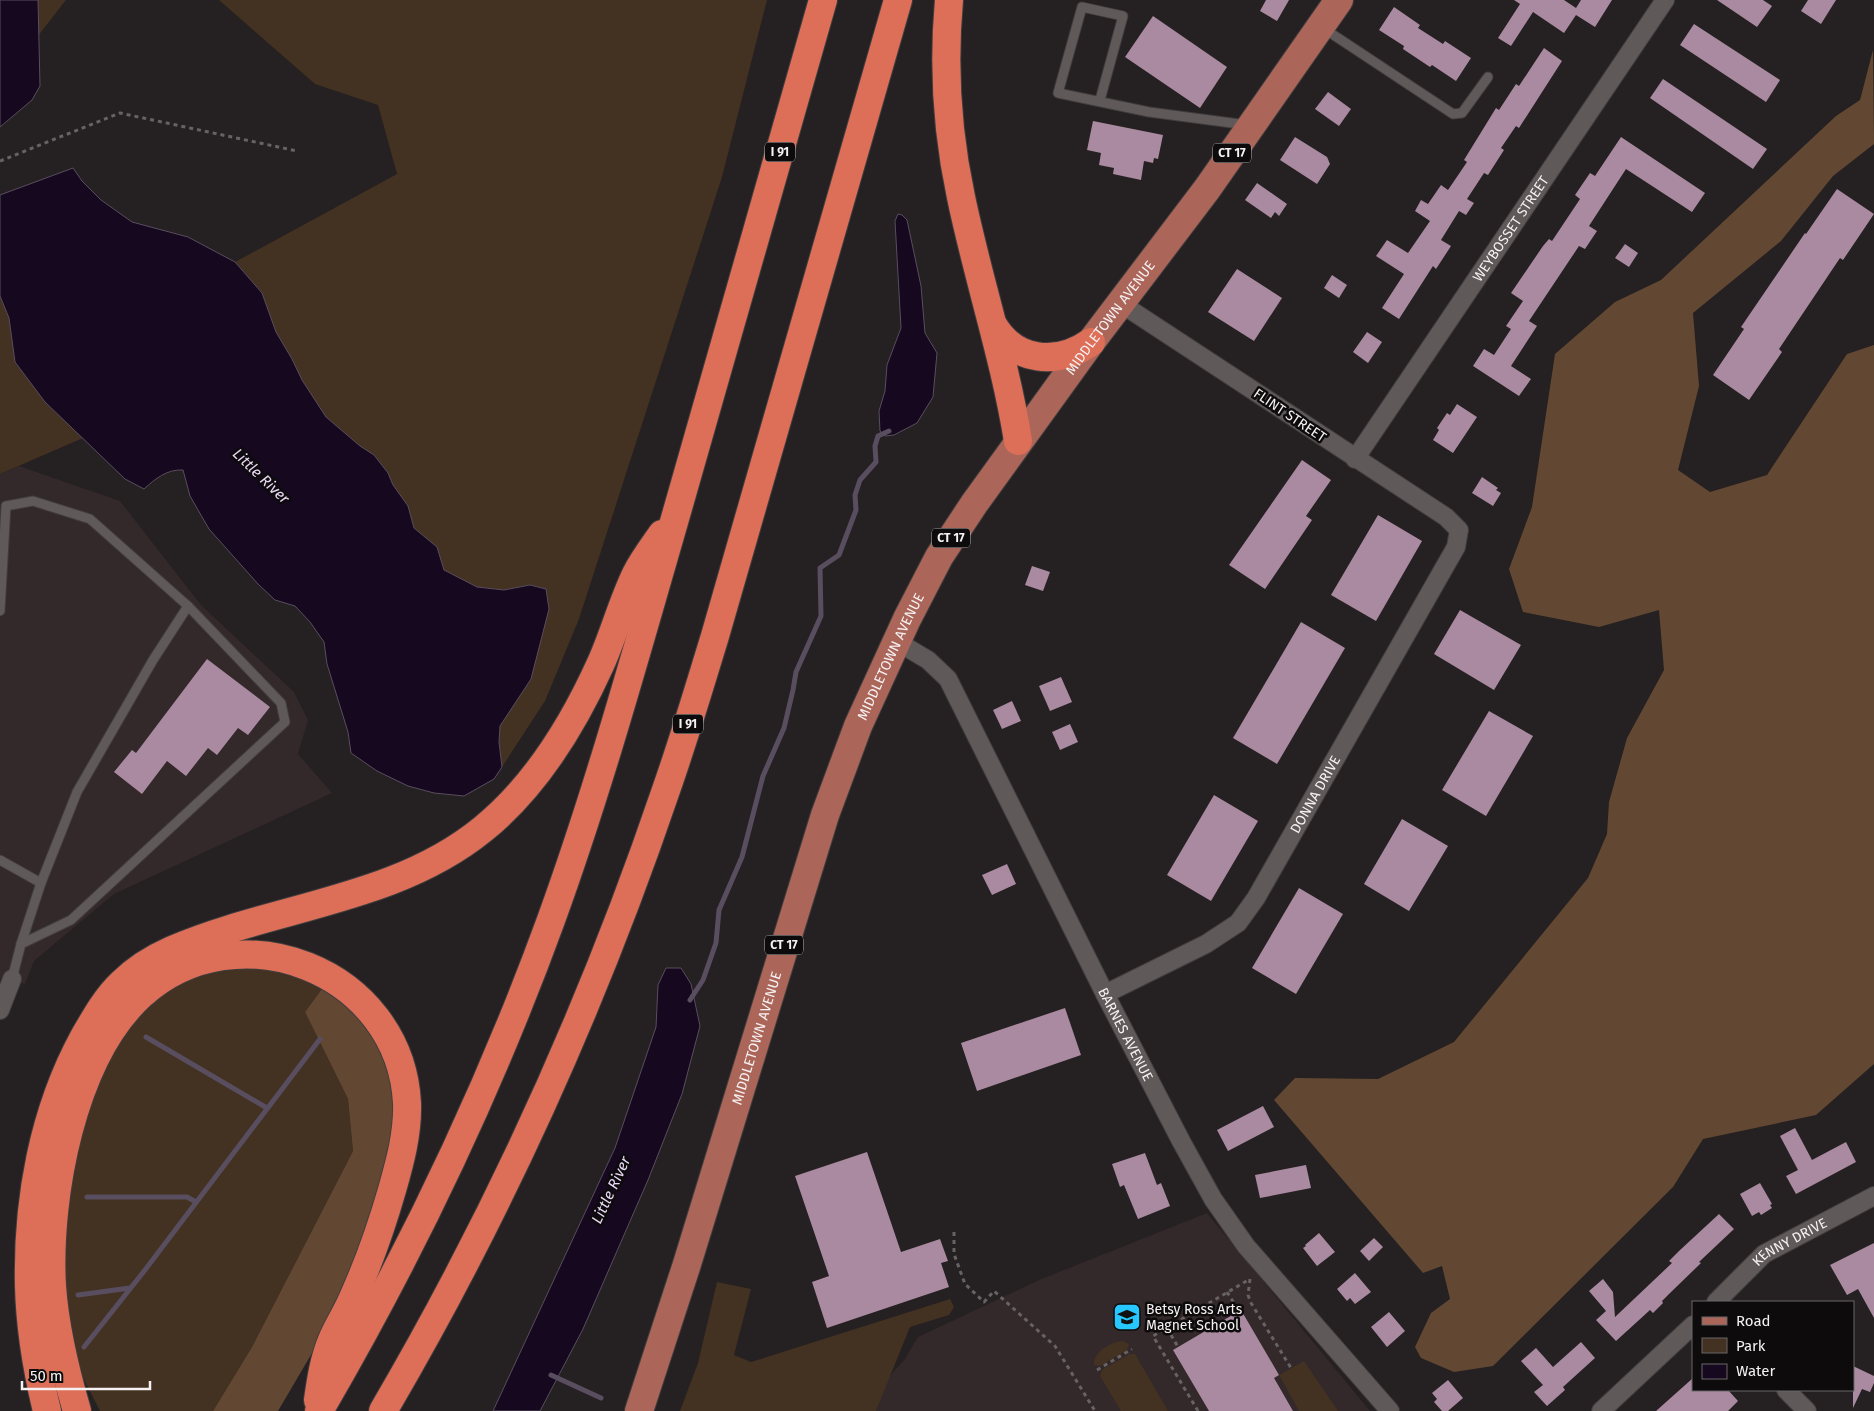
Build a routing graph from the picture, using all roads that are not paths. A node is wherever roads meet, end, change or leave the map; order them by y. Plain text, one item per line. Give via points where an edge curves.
1 (823, 0) edge
2 (898, 0) edge
3 (949, 0) edge
4 (1339, 0) edge
5 (1666, 0) edge
6 (1321, 26) junction
7 (1488, 77) dead end
8 (1100, 100) junction
9 (1252, 126) junction
10 (1120, 303) junction
11 (991, 322) junction
12 (1091, 342) junction
13 (1018, 441) junction
14 (1355, 459) junction
15 (3, 505) edge
16 (675, 517) junction
17 (1459, 530) joint
18 (188, 606) junction
19 (0, 611) edge
20 (896, 641) junction
21 (0, 860) edge
22 (41, 882) junction
23 (21, 944) junction
24 (12, 979) joint
25 (1105, 994) junction
26 (0, 1010) edge
27 (1874, 1196) edge
28 (1717, 1301) edge
29 (1692, 1326) edge
30 (68, 1381) junction
31 (1787, 1391) edge
32 (47, 1411) edge
33 (77, 1411) edge
34 (86, 1411) edge
35 (318, 1411) edge
36 (383, 1411) edge
37 (639, 1411) edge
38 (1390, 1411) edge
39 (1601, 1411) edge
40 (1807, 1411) edge

1 - 16 highway, I 91
2 - 36 highway, I 91 via 715,636 644,854 535,1118 474,1244
3 - 11 highway via 946,70 952,142 960,196
4 - 6 main road, MIDDLETOWN AVENUE / CT 17
5 - 14 street, WEYBOSSET STREET
6 - 7 lane via 1453,114 1462,113
6 - 9 main road, MIDDLETOWN AVENUE / CT 17
8 - 8 lane via 1058,92 1082,7 1123,16
8 - 9 lane via 1149,112
9 - 10 main road, MIDDLETOWN AVENUE / CT 17
10 - 12 main road, MIDDLETOWN AVENUE / CT 17
10 - 14 street, FLINT STREET
11 - 12 highway via 1009,345 1034,356 1063,355
11 - 13 highway
12 - 13 main road, MIDDLETOWN AVENUE / CT 17
13 - 20 main road, MIDDLETOWN AVENUE / CT 17 via 943,550
14 - 17 street, FLINT STREET via 1446,517
15 - 18 lane via 32,501 90,518
15 - 19 lane
16 - 32 highway via 636,573 601,664 567,727 533,778 492,822 443,857 403,876 206,937 162,954 123,982 98,1012 58,1095 42,1154 33,1206 30,1313
16 - 35 highway, I 91 via 587,815 518,1004 425,1213 369,1324
17 - 25 street, DONNA DRIVE via 1456,547 1256,898 1238,923 1206,944
18 - 22 lane via 77,792
18 - 23 lane via 281,704 285,722 71,920
20 - 25 street, BARNES AVENUE via 928,660 948,679
20 - 37 main road, MIDDLETOWN AVENUE / CT 17 via 858,726 825,815
21 - 22 lane
22 - 23 lane
23 - 24 lane
24 - 26 street
25 - 38 street, BARNES AVENUE via 1213,1199 1246,1246
27 - 28 street, KENNY DRIVE via 1764,1254
29 - 39 street
30 - 33 highway
30 - 34 highway
30 - 35 highway via 55,1316 52,1236 66,1141 88,1075 123,1015 160,981 208,959 236,954 270,956 317,970 343,985 364,1004 392,1045 406,1090 406,1128 395,1180 361,1281 329,1349
31 - 40 street

